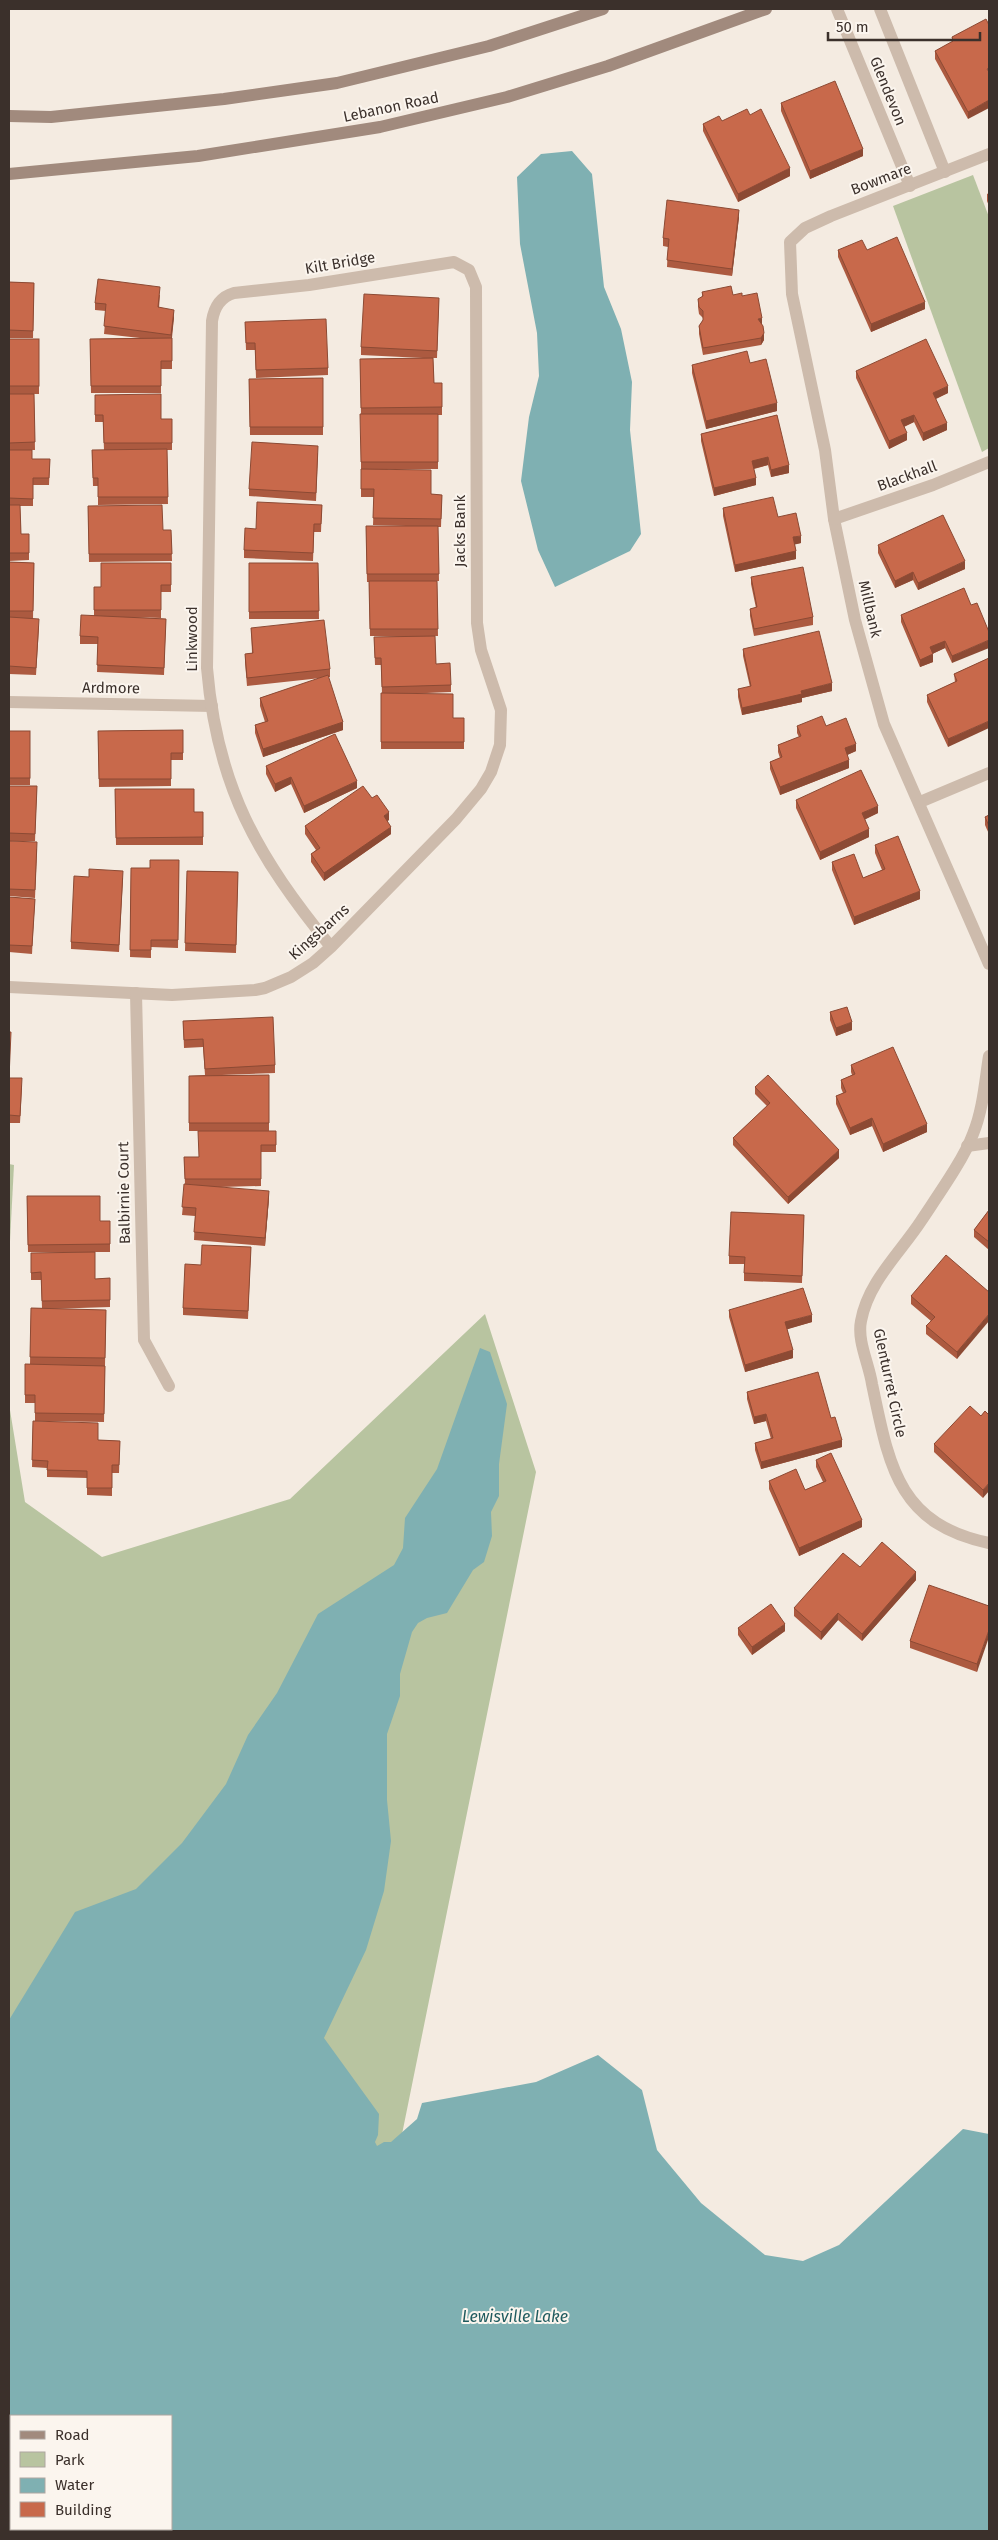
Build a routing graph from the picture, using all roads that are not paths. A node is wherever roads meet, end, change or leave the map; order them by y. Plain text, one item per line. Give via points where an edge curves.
1 (603, 9) edge
2 (766, 9) edge
3 (837, 9) edge
4 (880, 9) edge
5 (9, 116) edge
6 (989, 154) edge
7 (945, 172) junction
8 (9, 174) edge
9 (910, 186) junction
10 (790, 242) joint
11 (466, 268) joint
12 (220, 301) joint
13 (989, 462) edge
14 (834, 519) junction
15 (9, 702) edge
16 (212, 706) junction
17 (989, 773) edge
18 (481, 789) joint
19 (920, 802) junction
20 (330, 947) junction
21 (989, 964) edge
22 (9, 987) edge
23 (136, 993) junction
24 (989, 1056) edge
25 (989, 1143) edge
26 (967, 1146) junction
27 (169, 1386) dead end
28 (989, 1543) edge

1 - 5 main road via 489,46 337,83 224,99 51,117
2 - 8 main road, Lebanon Road via 608,66 506,97 380,127 198,156
3 - 9 street, Glendevon
4 - 7 street, Glendevon
6 - 7 street, Bowmare
7 - 9 street, Bowmare
9 - 10 street, Bowmare via 830,216 805,228
10 - 14 street, Millbank via 792,294 825,450
11 - 12 street, Kilt Bridge via 454,262 436,263 309,285 234,293
11 - 18 street, Jacks Bank via 476,287 477,623 481,650 502,722 497,754
12 - 16 street, Linkwood via 210,328 208,668
13 - 14 street, Blackhall
14 - 19 street, Millbank via 855,620 884,724
15 - 16 street, Ardmore
16 - 20 street, Linkwood via 225,766 244,819 275,875
17 - 19 street
18 - 20 street, Kingsbarns via 456,819
19 - 21 street, Millbank
20 - 23 street, Kingsbarns via 302,971 266,988 172,995
22 - 23 street, Kingsbarns
23 - 27 street, Balbirnie Court via 144,1340
24 - 26 street, Glenturret Circle via 973,1134
25 - 26 street
26 - 28 street, Glenturret Circle via 920,1223 873,1286 861,1321 862,1340 882,1430 898,1482 910,1501 950,1532

